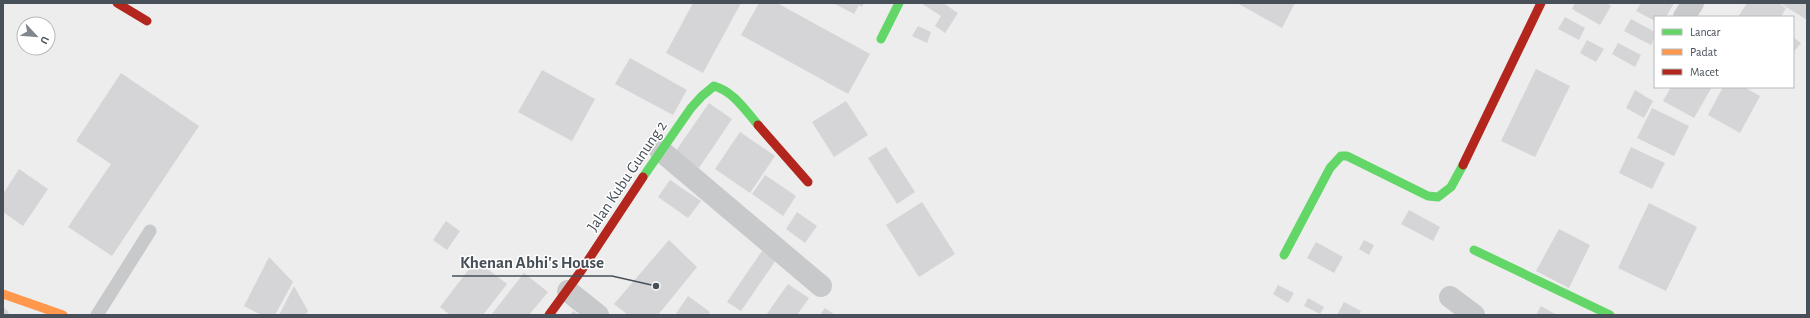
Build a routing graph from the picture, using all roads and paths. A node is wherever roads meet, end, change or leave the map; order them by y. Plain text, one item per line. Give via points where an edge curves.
1 (117, 3) edge
2 (899, 3) edge
3 (1541, 3) edge
4 (1693, 3) edge
5 (1685, 16) edge
6 (147, 21) dead end
7 (881, 39) dead end
8 (660, 150) junction
9 (808, 182) dead end
10 (150, 231) dead end
11 (1474, 250) dead end
12 (1284, 255) dead end
13 (821, 286) dead end
14 (568, 291) junction
15 (3, 294) edge
16 (1450, 297) dead end
17 (63, 315) edge
18 (96, 315) edge
19 (549, 315) edge
20 (598, 315) edge
21 (1474, 315) edge
22 (1610, 315) edge

1 - 6 street
2 - 7 street
3 - 12 street via 1471,151 1451,187 1444,194 1438,197 1428,196 1347,156 1340,156 1330,168
4 - 5 street
8 - 9 street, Jalan Kubu Gunung 2 via 703,93 714,86 722,88 735,99
8 - 13 street
8 - 14 street, Jalan Kubu Gunung 2
10 - 18 lane
11 - 22 street
14 - 19 street, Jalan Kubu Gunung 2
14 - 20 street
15 - 17 street
16 - 21 street

